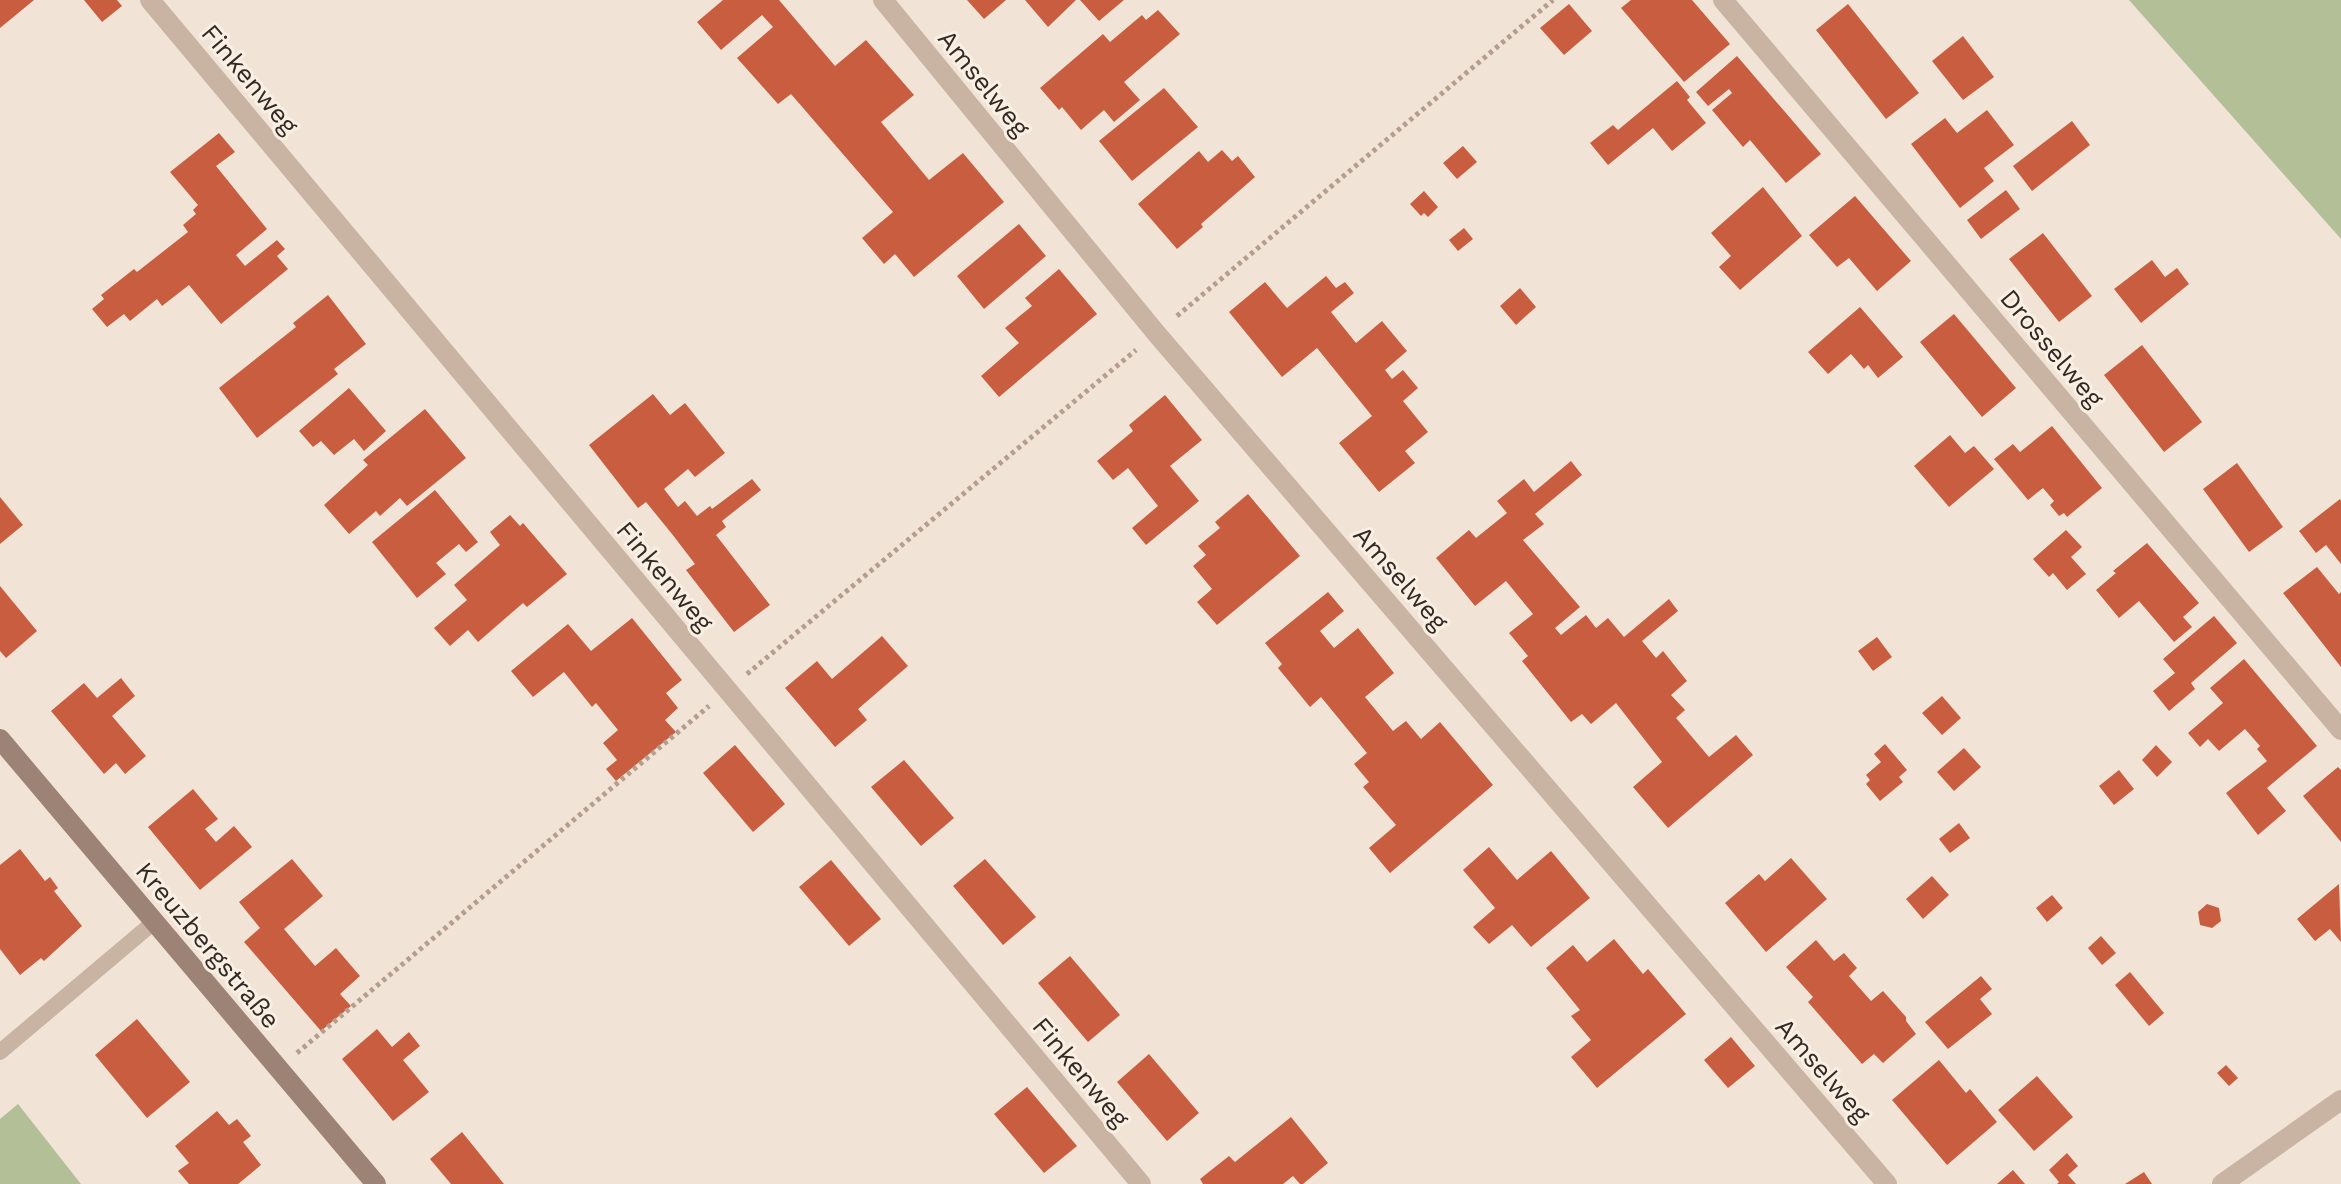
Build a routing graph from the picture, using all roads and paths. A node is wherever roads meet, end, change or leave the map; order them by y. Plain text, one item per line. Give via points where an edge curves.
1 (150, 0) edge
2 (883, 0) edge
3 (1553, 0) edge
4 (1723, 0) edge
5 (1156, 333) junction
6 (727, 691) junction
7 (2341, 730) edge
8 (0, 739) edge
9 (154, 922) junction
10 (0, 1052) edge
11 (279, 1069) junction
12 (2341, 1100) edge
13 (376, 1184) edge
14 (1141, 1184) edge
15 (1887, 1184) edge
16 (2222, 1184) edge

1 - 6 street, Finkenweg
2 - 5 street, Amselweg
3 - 5 path
4 - 7 street, Drosselweg
5 - 6 path
5 - 15 street, Amselweg
6 - 11 path
6 - 14 street, Finkenweg
8 - 9 street, Kreuzbergstraße
9 - 10 lane
9 - 11 street, Kreuzbergstraße
11 - 13 street, Kreuzbergstraße
12 - 16 street

